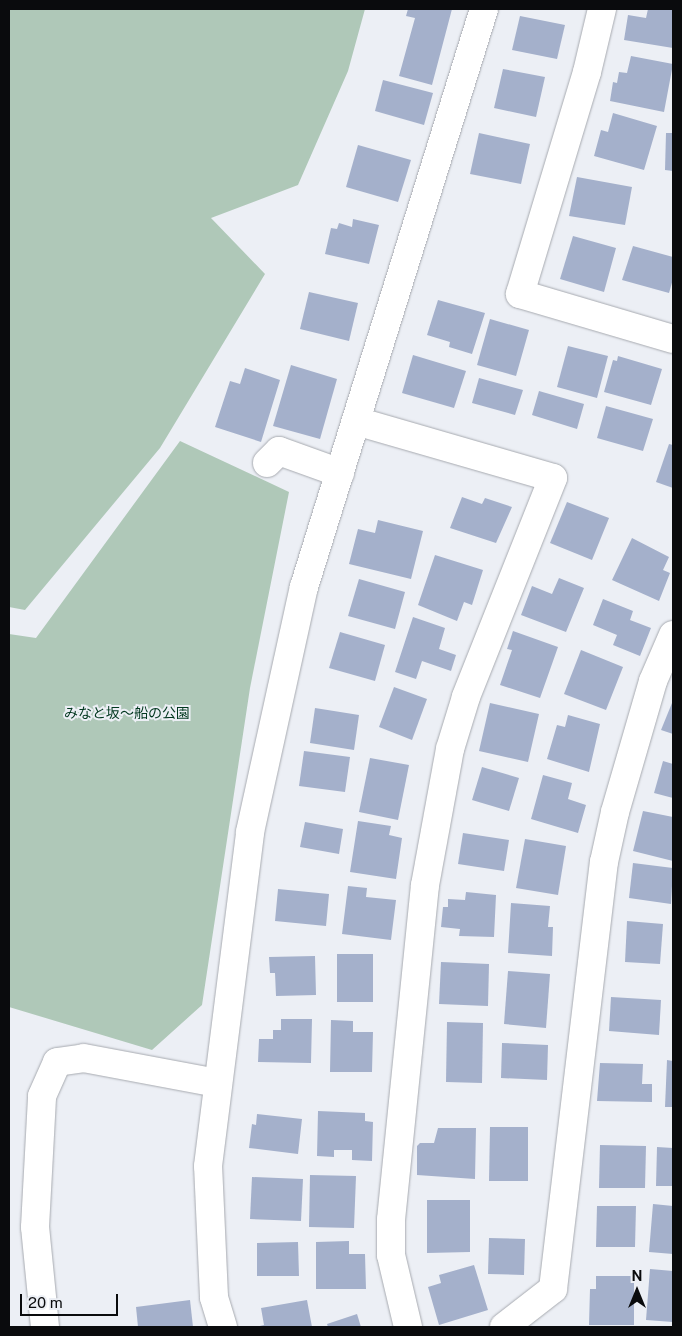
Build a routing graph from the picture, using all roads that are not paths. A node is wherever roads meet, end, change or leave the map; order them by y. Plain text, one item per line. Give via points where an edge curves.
1 (484, 9) edge
2 (602, 9) edge
3 (673, 339) edge
4 (356, 421) junction
5 (268, 462) dead end
6 (340, 473) junction
7 (673, 635) edge
8 (217, 1083) junction
9 (45, 1327) edge
10 (223, 1327) edge
11 (408, 1327) edge
12 (504, 1327) edge

1 - 4 street
2 - 3 street via 587,72 520,294
4 - 6 street
4 - 11 street via 553,478 450,749 425,885 391,1220 391,1255
5 - 6 street via 279,451
6 - 8 street via 304,587 250,832
7 - 12 street via 647,699 604,862 553,1290
8 - 9 street via 84,1058 57,1062 42,1096 35,1227
8 - 10 street via 208,1166 214,1296

